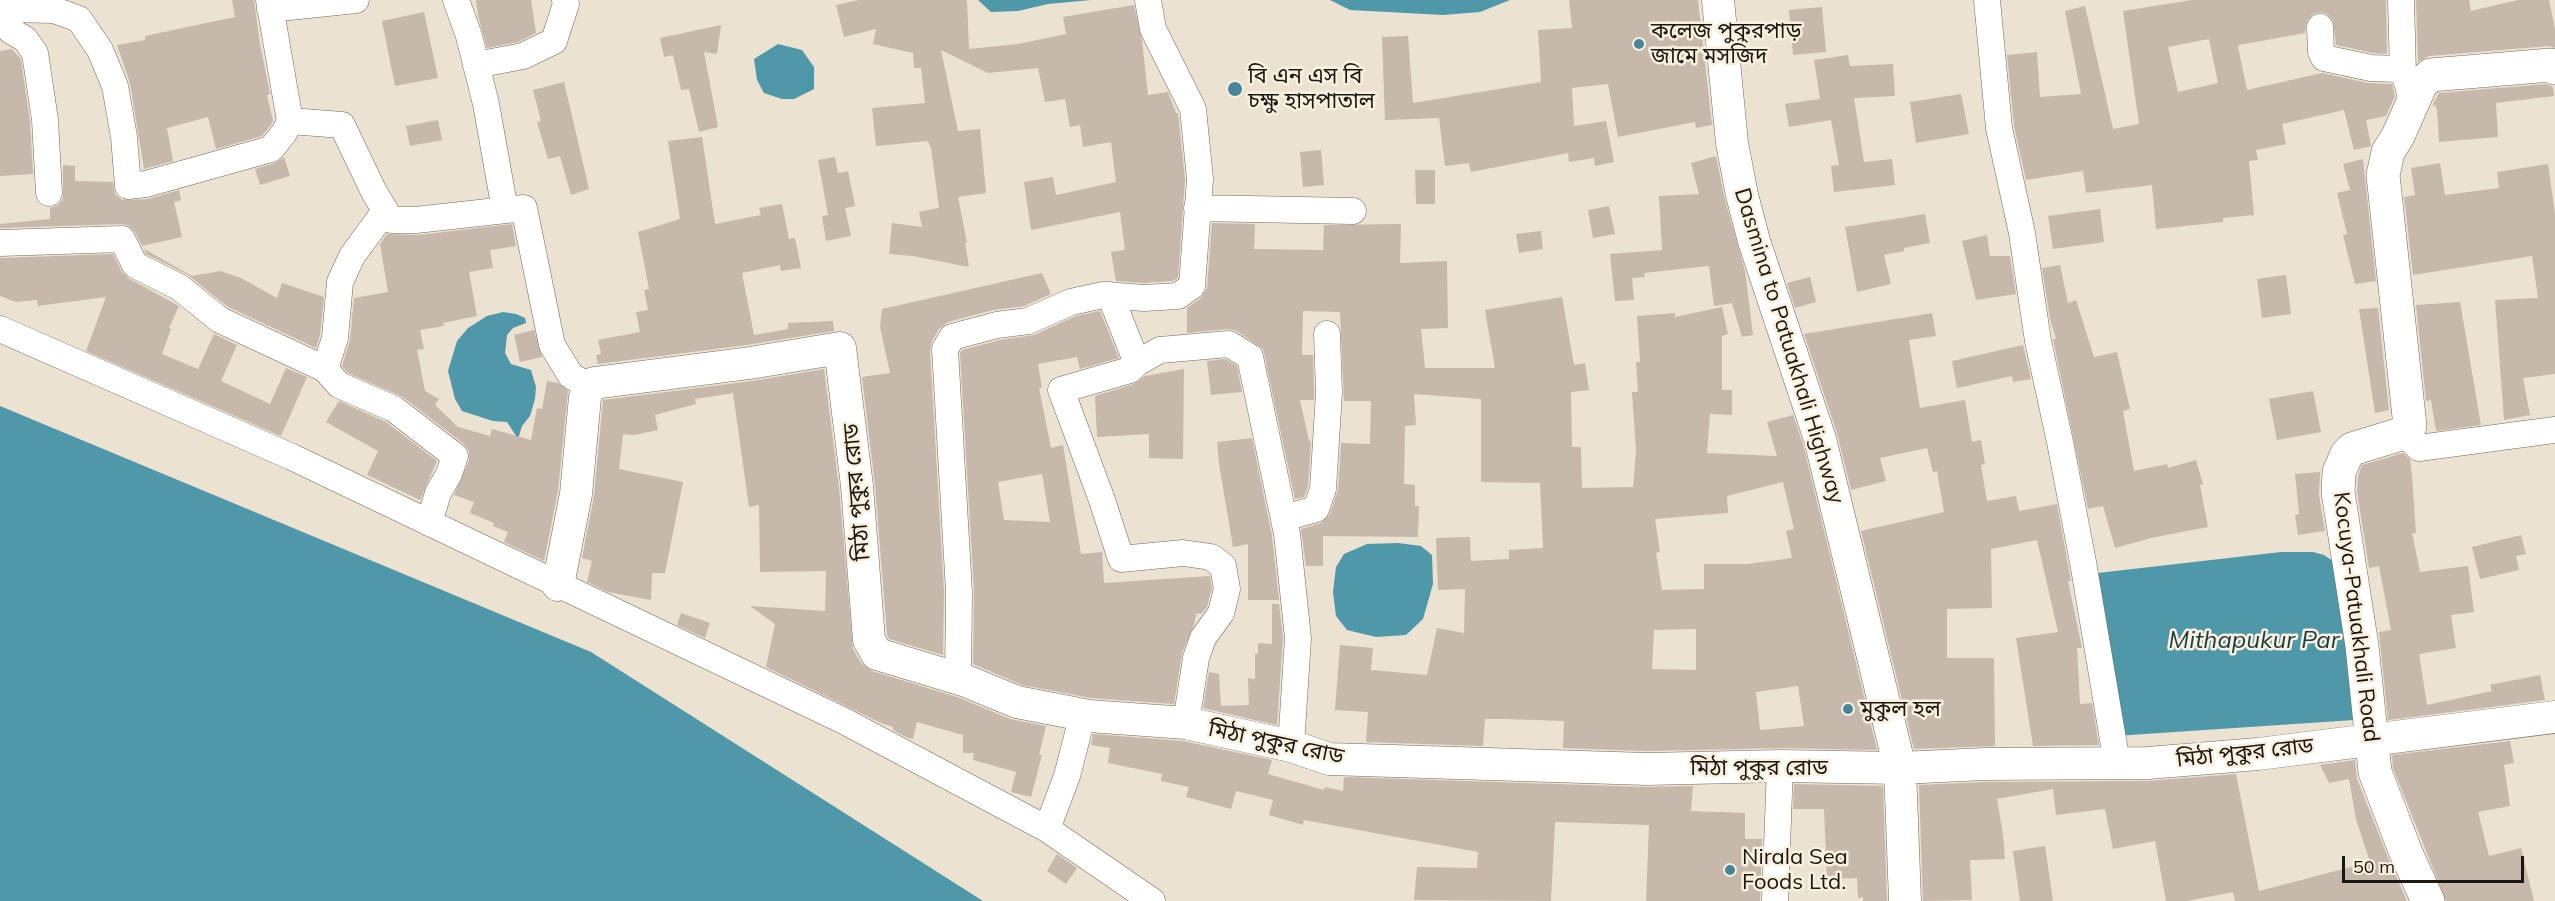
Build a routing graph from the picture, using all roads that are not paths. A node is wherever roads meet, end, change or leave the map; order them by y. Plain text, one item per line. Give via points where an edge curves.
1 (356, 0) edge
2 (456, 0) edge
3 (565, 0) edge
4 (1148, 0) edge
5 (1718, 0) edge
6 (1988, 0) edge
7 (2401, 0) edge
8 (6, 4) edge
9 (270, 5) edge
10 (2320, 27) dead end
11 (476, 65) junction
12 (2555, 68) edge
13 (2408, 88) junction
14 (290, 121) junction
15 (49, 193) dead end
16 (1197, 208) junction
17 (506, 210) junction
18 (386, 211) junction
19 (1353, 211) dead end
20 (0, 243) edge
21 (1110, 295) junction
22 (0, 329) edge
23 (1327, 334) dead end
24 (1137, 363) junction
25 (325, 369) junction
26 (590, 386) junction
27 (2555, 430) edge
28 (2404, 433) junction
29 (1284, 518) junction
30 (429, 523) junction
31 (558, 585) junction
32 (958, 679) junction
33 (1083, 714) junction
34 (2555, 717) edge
35 (1186, 723) junction
36 (2372, 740) junction
37 (1291, 746) junction
38 (2117, 763) junction
39 (1780, 766) junction
40 (1900, 768) junction
41 (1047, 829) junction
42 (1152, 901) edge
43 (1775, 901) edge
44 (1905, 901) edge
45 (2428, 901) edge

1 - 9 street
2 - 11 street
3 - 11 street via 554,41 523,56
4 - 16 street via 1153,29 1193,109 1200,179
5 - 40 street, Dasmina to Patuakhali Highway via 1732,143 1742,195 1820,439
6 - 38 street via 1999,128 2022,233 2038,341 2083,562
7 - 13 street
8 - 14 street via 54,10 79,19 100,50 115,86 128,186 271,149
8 - 15 street via 11,31 25,39 35,53 45,120
9 - 14 street
10 - 13 street via 2324,58 2391,68
11 - 17 street
12 - 13 main road via 2551,65 2431,75
13 - 28 main road via 2398,136 2388,152 2383,175 2410,426
14 - 18 street via 342,125
16 - 19 street
16 - 21 street via 1192,286 1178,296
17 - 18 street via 391,220
17 - 26 street via 524,208 552,345 571,376
18 - 25 street via 352,256 340,282 335,338
20 - 25 street via 122,239 135,265 180,287 220,320
21 - 24 street
21 - 32 street via 1071,302 1028,321 952,337 945,350 959,592
22 - 30 street via 292,457
23 - 29 street via 1329,393 1323,489 1316,509
24 - 29 street via 1160,350 1229,344 1250,357
24 - 35 street via 1130,370 1061,390 1121,559 1183,553 1211,557 1223,566 1227,589 1221,613 1203,638 1196,658
25 - 30 street via 339,385 394,409 455,456
26 - 31 street via 585,397 576,494
26 - 32 street, মিঠা পুকুর রোড via 840,348 857,486 869,640 877,654
27 - 28 street via 2419,448
28 - 36 main road, Kocuya-Patuakhali Road via 2352,449 2342,461 2338,479 2339,510 2362,646
29 - 37 street via 1298,638
30 - 31 street
31 - 41 street via 844,721
32 - 33 street, মিঠা পুকুর রোড via 1017,702
33 - 35 street, মিঠা পুকুর রোড
33 - 41 street via 1067,776
34 - 36 street, মিঠা পুকুর রোড
35 - 37 street, মিঠা পুকুর রোড
36 - 38 street, মিঠা পুকুর রোড via 2258,754
36 - 45 main road, Kocuya-Patuakhali Road via 2375,772
37 - 39 street, মিঠা পুকুর রোড via 1329,759 1647,769
38 - 40 street, মিঠা পুকুর রোড
39 - 40 street, মিঠা পুকুর রোড
39 - 43 street
40 - 44 street, Dasmina to Patuakhali Highway
41 - 42 street

